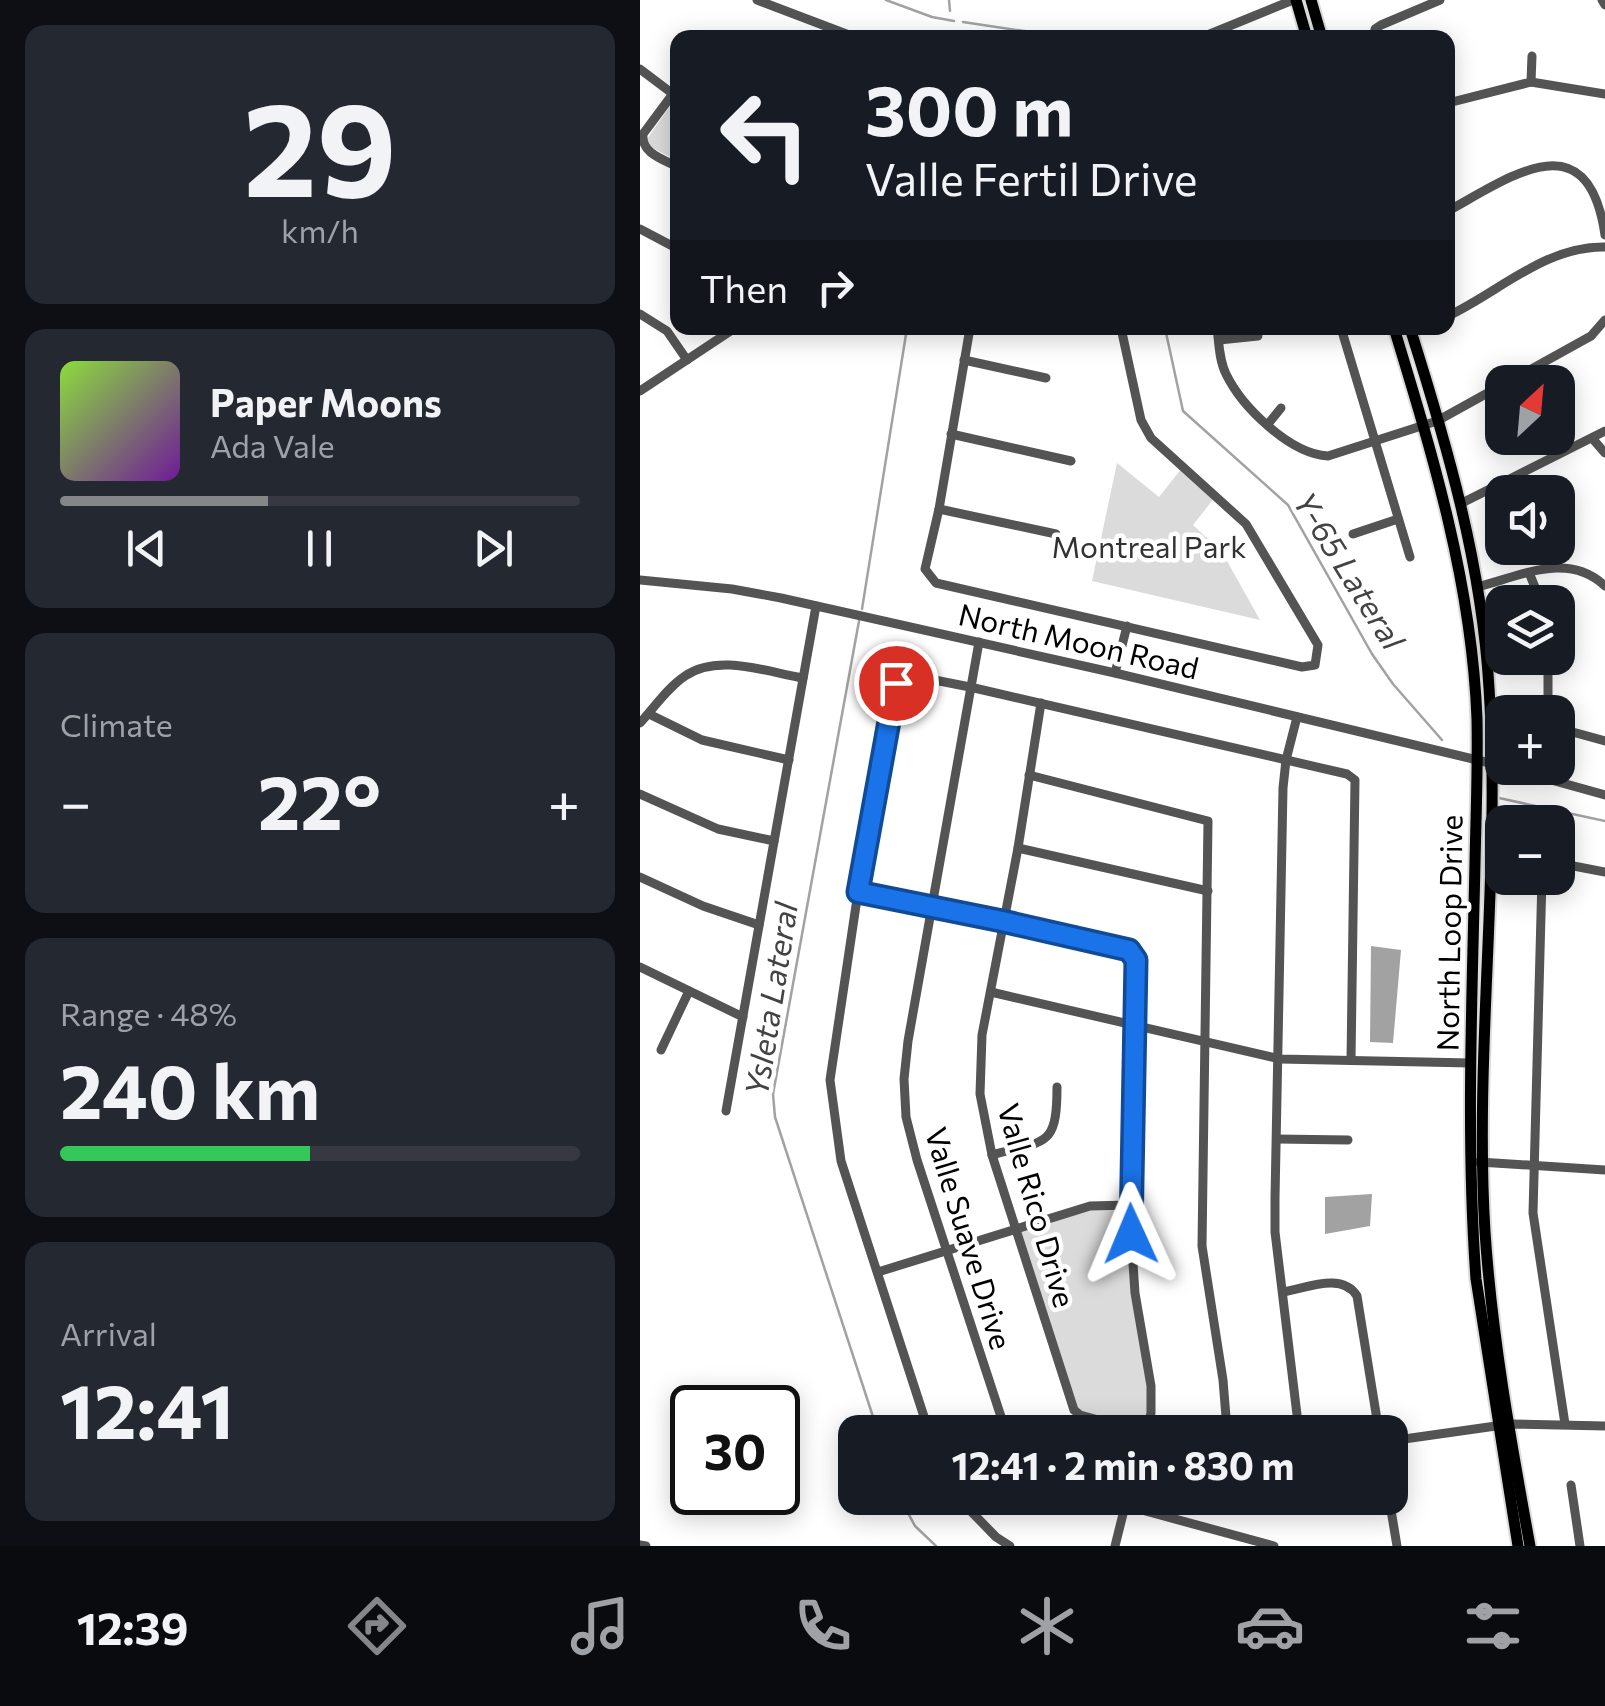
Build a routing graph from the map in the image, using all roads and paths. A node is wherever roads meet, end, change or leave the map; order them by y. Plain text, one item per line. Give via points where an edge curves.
1 (757, 0) edge
2 (1295, 0) edge
3 (1311, 0) edge
4 (1440, 0) edge
5 (836, 30) edge
6 (1220, 30) edge
7 (1304, 30) edge
8 (1320, 30) edge
9 (1376, 30) edge
10 (1532, 56) dead end
11 (640, 69) edge
12 (1532, 82) junction
13 (670, 87) edge
14 (1605, 94) edge
15 (670, 97) edge
16 (1455, 101) edge
17 (670, 163) edge
18 (1455, 207) edge
19 (640, 229) edge
20 (1605, 235) edge
21 (670, 244) edge
22 (1605, 247) edge
23 (1455, 312) edge
24 (640, 314) edge
25 (1605, 320) edge
26 (725, 335) edge
27 (969, 335) edge
28 (1124, 335) edge
29 (1218, 335) edge
30 (1343, 335) edge
31 (1397, 335) edge
32 (1416, 335) edge
33 (1258, 336) dead end
34 (1219, 340) junction
35 (688, 360) junction
36 (964, 360) junction
37 (1539, 365) edge
38 (1046, 378) dead end
39 (640, 391) edge
40 (1485, 395) edge
41 (1282, 408) dead end
42 (1431, 423) junction
43 (1268, 424) junction
44 (1605, 430) edge
45 (952, 434) junction
46 (1592, 438) junction
47 (1376, 442) junction
48 (1605, 454) edge
49 (1072, 461) dead end
50 (1462, 503) junction
51 (939, 508) junction
52 (1398, 519) junction
53 (1056, 534) dead end
54 (1353, 534) dead end
55 (1410, 557) dead end
56 (1530, 574) junction
57 (640, 580) edge
58 (1534, 585) edge
59 (1605, 586) edge
60 (1477, 587) junction
61 (816, 606) junction
62 (1126, 626) junction
63 (978, 642) junction
64 (1114, 673) junction
65 (804, 678) junction
66 (970, 686) junction
67 (1491, 695) edge
68 (1041, 702) junction
69 (649, 714) junction
70 (1297, 717) junction
71 (640, 723) edge
72 (1575, 733) edge
73 (1605, 741) edge
74 (789, 760) junction
75 (1286, 760) junction
76 (1476, 760) junction
77 (1485, 762) edge
78 (1029, 775) junction
79 (1575, 784) edge
80 (640, 794) edge
81 (1605, 795) edge
82 (774, 841) junction
83 (1018, 848) junction
84 (1575, 866) edge
85 (1605, 872) edge
86 (640, 877) edge
87 (1208, 891) junction
88 (858, 892) junction
89 (1493, 895) edge
90 (1542, 895) edge
91 (930, 906) junction
92 (1002, 921) junction
93 (759, 925) junction
94 (640, 967) edge
95 (689, 991) junction
96 (991, 992) junction
97 (743, 1016) junction
98 (1136, 1027) junction
99 (1206, 1044) junction
100 (661, 1050) dead end
101 (1280, 1058) junction
102 (1351, 1060) junction
103 (1471, 1063) junction
104 (1057, 1087) dead end
105 (726, 1111) dead end
106 (1277, 1139) junction
107 (1348, 1140) dead end
108 (992, 1156) junction
109 (1478, 1162) junction
110 (1534, 1167) junction
111 (1605, 1170) edge
112 (1129, 1205) junction
113 (1016, 1228) junction
114 (946, 1252) junction
115 (878, 1272) junction
116 (1283, 1292) junction
117 (924, 1415) edge
118 (1000, 1415) edge
119 (1079, 1415) edge
120 (1151, 1415) edge
121 (1226, 1415) edge
122 (1297, 1415) edge
123 (1377, 1415) edge
124 (1565, 1424) junction
125 (1504, 1425) junction
126 (1605, 1426) edge
127 (1408, 1438) edge
128 (1571, 1485) dead end
129 (973, 1515) edge
130 (1123, 1515) edge
131 (1172, 1515) edge
132 (1392, 1515) edge
133 (1010, 1546) edge
134 (1115, 1546) edge
135 (1274, 1546) edge
136 (1397, 1546) edge
137 (1518, 1546) edge
138 (1530, 1546) edge
139 (1580, 1546) edge

1 - 5 street
2 - 6 street
2 - 7 main road
3 - 8 main road
4 - 9 street
10 - 12 street
11 - 13 street
12 - 14 street
12 - 16 street
15 - 17 street via 642,140
18 - 20 street via 1527,168 1549,165 1574,172 1592,189
19 - 21 street
22 - 23 street via 1558,254
24 - 35 street via 667,331
25 - 37 street via 1591,336
26 - 35 street
27 - 36 street
28 - 62 street via 1151,438 1246,524 1319,654 1315,665 1302,666
29 - 34 street
30 - 47 street
31 - 42 main road, North Loop Drive
32 - 42 main road, North Loop Drive
33 - 34 street
34 - 43 street via 1228,378
35 - 39 street
36 - 38 street
36 - 45 street
40 - 42 street
41 - 43 street
42 - 47 street
42 - 50 main road, North Loop Drive
42 - 76 main road, North Loop Drive via 1460,568
43 - 47 street via 1313,454
44 - 46 street
45 - 49 street
45 - 51 street
46 - 48 street
46 - 50 street
47 - 52 street
50 - 60 main road, North Loop Drive
51 - 53 street
51 - 62 street via 925,569 936,583
52 - 54 street
52 - 55 street
56 - 58 street
56 - 59 street via 1574,566
56 - 60 street
57 - 61 street, North Moon Road
60 - 67 main road, North Loop Drive
61 - 63 street, North Moon Road
61 - 65 street
62 - 64 street
63 - 64 street, North Moon Road
63 - 66 street, Valle Suave Drive
64 - 70 street, North Moon Road
65 - 69 street via 703,667 680,680
65 - 74 street
66 - 68 street
66 - 88 street via 904,674 896,683
66 - 91 street, Valle Suave Drive
68 - 75 street
68 - 78 street, Valle Rico Drive
69 - 71 street
69 - 74 street via 702,740
70 - 75 street
70 - 76 street, North Moon Road
72 - 73 street
74 - 82 street
75 - 101 street
75 - 102 street via 1355,780
76 - 77 street, North Moon Road
76 - 103 main road, North Loop Drive
78 - 83 street, Valle Rico Drive
78 - 87 street via 1208,821
79 - 81 street, North Moon Road
80 - 82 street via 718,829
82 - 93 street
83 - 87 street
83 - 92 street, Valle Rico Drive
84 - 85 street
86 - 93 street
87 - 99 street
88 - 91 street
88 - 115 street via 830,1080 841,1161
89 - 109 main road, North Loop Drive
90 - 110 street
91 - 92 street
91 - 114 street, Valle Suave Drive via 904,1080 906,1117
92 - 96 street, Valle Rico Drive
92 - 98 street via 1129,950 1136,960
93 - 97 street
94 - 95 street
95 - 97 street
95 - 100 street
96 - 98 street
96 - 108 street, Valle Rico Drive via 979,1067
97 - 105 street
98 - 99 street
98 - 112 street
99 - 101 street
99 - 121 street via 1202,1246
101 - 102 street
101 - 106 street
102 - 103 street
103 - 109 main road, North Loop Drive
104 - 108 street via 1054,1132
106 - 107 street
106 - 116 street via 1275,1232
108 - 113 street, Valle Rico Drive
109 - 110 street
109 - 125 main road, North Loop Drive
110 - 111 street
110 - 124 street via 1535,1238
112 - 113 street via 1090,1206
112 - 120 street
113 - 114 street
113 - 119 street, Valle Rico Drive
114 - 115 street
114 - 118 street, Valle Suave Drive
115 - 117 street
116 - 122 street
116 - 123 street via 1351,1286
124 - 125 street
124 - 126 street
125 - 127 street
125 - 137 main road, North Loop Drive
125 - 138 main road, North Loop Drive
128 - 139 street
129 - 133 street
130 - 134 street
131 - 135 street
132 - 136 street

